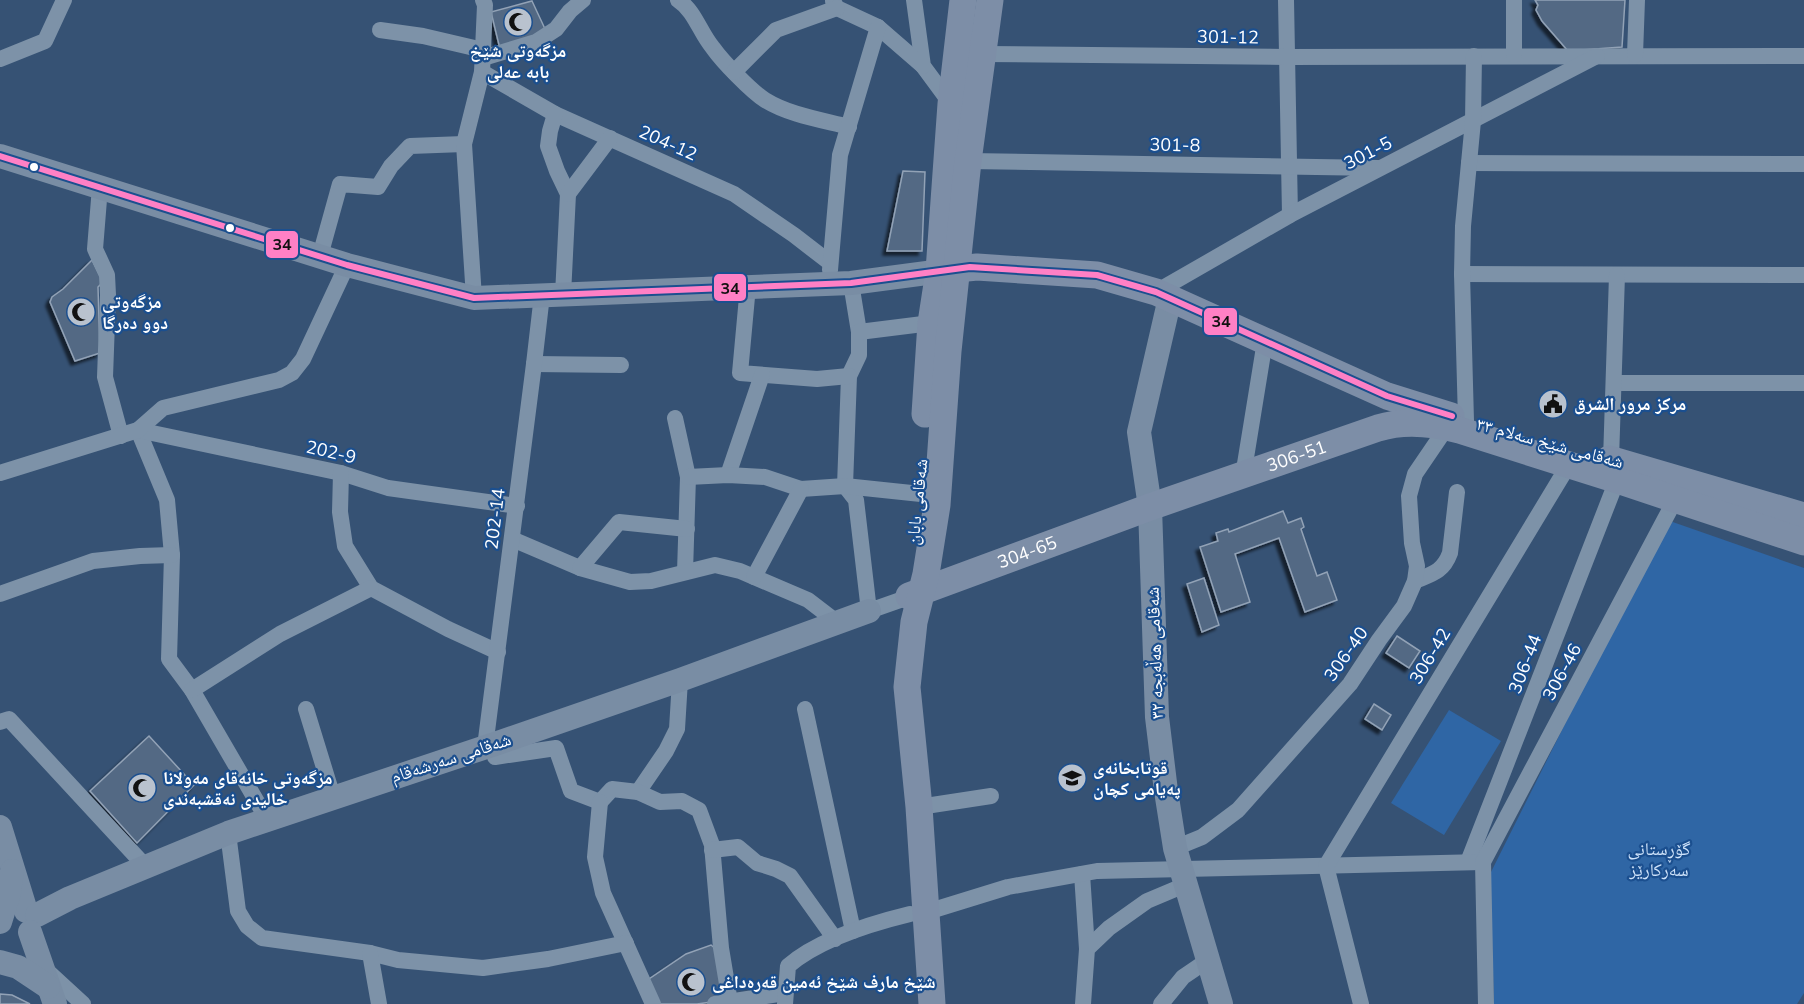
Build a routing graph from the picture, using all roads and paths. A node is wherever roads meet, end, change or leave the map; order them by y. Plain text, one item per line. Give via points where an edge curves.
1 (63, 0) edge
2 (483, 0) edge
3 (583, 0) edge
4 (678, 0) edge
5 (914, 0) edge
6 (963, 0) edge
7 (990, 0) edge
8 (1286, 0) edge
9 (1514, 0) edge
10 (1636, 0) edge
11 (835, 4) edge
12 (878, 27) junction
13 (380, 30) dead end
14 (982, 54) junction
15 (1514, 55) junction
16 (1600, 55) junction
17 (1635, 55) junction
18 (1474, 56) junction
19 (1804, 56) edge
20 (1286, 57) junction
21 (0, 59) edge
22 (483, 60) junction
23 (923, 66) junction
24 (734, 72) junction
25 (951, 104) junction
26 (555, 114) junction
27 (1473, 121) junction
28 (849, 127) junction
29 (610, 138) junction
30 (464, 144) junction
31 (0, 156) edge
32 (968, 161) junction
33 (1469, 163) junction
34 (1804, 164) edge
35 (1290, 167) junction
36 (1381, 168) junction
37 (100, 187) junction
38 (568, 194) junction
39 (1290, 215) junction
40 (320, 256) junction
41 (347, 264) junction
42 (948, 270) junction
43 (1462, 274) junction
44 (1617, 275) junction
45 (1804, 275) edge
46 (837, 276) junction
47 (748, 286) junction
48 (553, 295) junction
49 (1163, 295) junction
50 (474, 298) junction
51 (931, 323) junction
52 (859, 332) junction
53 (1265, 341) junction
54 (534, 364) junction
55 (621, 365) dead end
56 (762, 375) junction
57 (849, 376) junction
58 (1614, 383) junction
59 (1804, 383) edge
60 (1364, 385) junction
61 (675, 418) dead end
62 (1456, 424) junction
63 (138, 430) junction
64 (1368, 432) junction
65 (121, 436) junction
66 (1528, 445) junction
67 (1568, 466) junction
68 (1614, 470) junction
69 (0, 473) edge
70 (341, 473) junction
71 (728, 475) junction
72 (1243, 476) junction
73 (688, 477) junction
74 (845, 486) junction
75 (801, 489) junction
76 (1457, 492) dead end
77 (921, 494) junction
78 (1675, 500) junction
79 (517, 506) junction
80 (1150, 507) junction
81 (1804, 516) edge
82 (687, 529) junction
83 (512, 539) junction
84 (1804, 542) edge
85 (172, 555) junction
86 (580, 568) junction
87 (685, 573) junction
88 (754, 577) junction
89 (1415, 582) junction
90 (371, 588) junction
91 (0, 594) edge
92 (913, 594) junction
93 (869, 611) junction
94 (837, 623) junction
95 (498, 652) junction
96 (680, 681) junction
97 (192, 690) junction
98 (306, 709) dead end
99 (805, 709) dead end
100 (0, 722) edge
101 (490, 752) junction
102 (638, 792) junction
103 (991, 796) dead end
104 (333, 797) junction
105 (600, 802) junction
106 (919, 807) junction
107 (267, 819) junction
108 (0, 827) edge
109 (228, 833) junction
110 (712, 850) junction
111 (1476, 862) junction
112 (1326, 866) junction
113 (146, 867) junction
114 (1180, 868) junction
115 (1082, 874) junction
116 (908, 915) junction
117 (18, 923) edge
118 (853, 932) junction
119 (835, 939) junction
120 (626, 943) junction
121 (1087, 949) junction
122 (370, 953) junction
123 (1208, 960) junction
124 (0, 962) edge
125 (40, 965) junction
126 (51, 996) edge
127 (785, 998) edge
128 (722, 1003) edge
129 (83, 1004) edge
130 (380, 1004) edge
131 (653, 1004) edge
132 (916, 1004) edge
133 (932, 1004) edge
134 (1083, 1004) edge
135 (1161, 1004) edge
136 (1221, 1004) edge
137 (1360, 1004) edge
138 (1486, 1004) edge

1 - 21 street via 45,41
2 - 22 street
3 - 22 street via 556,29 536,42
4 - 24 street via 686,5 712,48
5 - 23 street
6 - 25 main road, شەقامی بابان
7 - 14 main road
8 - 20 street
9 - 15 street
10 - 17 street
11 - 12 street
11 - 24 street via 776,30
12 - 23 street
12 - 28 street
13 - 22 street via 423,36
14 - 20 street, 301-12
14 - 32 main road
15 - 16 street, 301-12
15 - 18 street, 301-12
16 - 17 street, 301-12
16 - 27 street, 301-5
17 - 19 street, 301-12
18 - 20 street, 301-12
18 - 27 street
20 - 35 street
22 - 26 street, 204-12
22 - 30 street
23 - 25 street
24 - 28 street via 765,100 792,112
25 - 42 main road, شەقامی بابان
26 - 29 street, 204-12
26 - 38 street via 548,146
27 - 33 street
27 - 36 street, 301-5
28 - 46 street via 840,155
29 - 38 street
29 - 46 street, 204-12 via 734,194 794,235
30 - 40 street via 410,146 378,187 340,184
30 - 50 street
31 - 37 street
32 - 35 street, 301-8
32 - 42 main road
33 - 34 street
33 - 43 street
35 - 36 street, 301-8
35 - 39 street
36 - 39 street, 301-5
37 - 40 street
37 - 65 street via 95,249 107,275 105,377
38 - 48 street, 202-14
39 - 49 street, 301-5
40 - 41 street
41 - 50 street
41 - 63 street via 303,359 292,373 279,380 163,408
42 - 46 street
42 - 49 main road, شەقامی شێخ سەلام ٣٣ via 977,267 1097,275
42 - 51 main road, شەقامی بابان
42 - 92 main road via 948,351 937,505
43 - 44 street
43 - 62 street
44 - 45 street
44 - 58 street, 306-44
46 - 47 street
46 - 52 street
47 - 48 street
47 - 56 street via 740,373
48 - 50 street
48 - 54 street, 202-14
49 - 53 main road, شەقامی شێخ سەلام ٣٣
49 - 80 street, شەقامی هەڵەبجە ٣٢ via 1139,432
51 - 52 street
51 - 77 main road, شەقامی بابان
52 - 57 street via 859,355
53 - 60 main road, شەقامی شێخ سەلام ٣٣
53 - 72 street
54 - 55 street
54 - 79 street, 202-14
56 - 57 street via 817,379
56 - 71 street
57 - 74 street
58 - 59 street
58 - 68 street, 306-44
60 - 62 main road, شەقامی شێخ سەلام ٣٣
60 - 64 main road via 1373,404 1374,419
61 - 73 street
62 - 64 main road, 306-51 via 1404,423
62 - 66 main road, شەقامی شێخ سەلام ٣٣
62 - 89 street, 306-40 via 1415,474 1409,496 1417,566
63 - 65 street
63 - 70 street, 202-9
63 - 85 street via 167,500
64 - 72 main road, 306-51
65 - 69 street
66 - 67 main road, شەقامی شێخ سەلام ٣٣
66 - 68 main road, شەقامی شێخ سەلام ٣٣
67 - 68 main road, شەقامی شێخ سەلام ٣٣
67 - 112 street, 306-42
68 - 78 main road, شەقامی شێخ سەلام ٣٣
68 - 81 main road, شەقامی شێخ سەلام ٣٣
68 - 111 street, 306-44
70 - 79 street, 202-9 via 388,488
70 - 90 street via 340,512 345,546
71 - 73 street
71 - 75 street via 765,477
72 - 80 main road, 306-51
73 - 82 street
74 - 75 street
74 - 77 street
74 - 93 street via 856,500
75 - 88 street
76 - 89 street via 1447,563
77 - 92 main road, شەقامی بابان
78 - 84 main road, شەقامی شێخ سەلام ٣٣
78 - 111 street, 306-46
79 - 83 street, 202-14
80 - 92 main road, 304-65
80 - 114 street, شەقامی هەڵەبجە ٣٢ via 1157,717
82 - 86 street via 619,522
82 - 87 street
83 - 86 street
83 - 95 street, 202-14
85 - 91 street via 93,561
85 - 97 street via 169,659
86 - 87 street via 630,582
87 - 88 street via 715,565
88 - 94 street via 808,600
89 - 114 street, 306-40 via 1404,606 1350,684 1239,810 1202,837
90 - 95 street
90 - 97 street via 280,634
92 - 93 street
92 - 106 main road via 908,687
92 - 116 main road, شەقامی بابان via 894,688
93 - 94 street, شەقامی سەرشەقام
94 - 96 street, شەقامی سەرشەقام
95 - 101 street, 202-14
96 - 101 street, شەقامی سەرشەقام
96 - 102 street via 677,729
97 - 107 street
98 - 104 street
99 - 118 street
100 - 113 street via 9,719
101 - 104 street, شەقامی سەرشەقام
101 - 105 street via 556,748 571,791
102 - 105 street via 612,789
102 - 110 street via 660,802 682,801 699,810
103 - 106 street
104 - 107 street, شەقامی سەرشەقام
105 - 120 street via 595,857 603,893
106 - 116 main road
107 - 109 street, شەقامی سەرشەقام
108 - 117 street via 12,865
109 - 113 street, شەقامی سەرشەقام
109 - 122 street via 238,911 247,926 262,938
110 - 119 street via 738,847 757,863 790,876
110 - 128 street
111 - 112 street
111 - 138 street
112 - 114 street
112 - 137 street
113 - 117 street, شەقامی سەرشەقام
114 - 115 street
114 - 121 street, 306-40 via 1147,901
114 - 123 street, شەقامی هەڵەبجە ٣٢
115 - 116 street via 1008,887
115 - 121 street
116 - 118 street
116 - 132 main road, شەقامی بابان
116 - 133 main road
117 - 125 street
118 - 119 street
119 - 127 street via 788,966
120 - 122 street via 483,968 398,960
120 - 131 street
121 - 134 street
122 - 130 street
123 - 135 street via 1183,977
123 - 136 street, شەقامی هەڵەبجە ٣٢
124 - 126 street via 18,967
125 - 126 street
125 - 129 street
127 - 128 street

